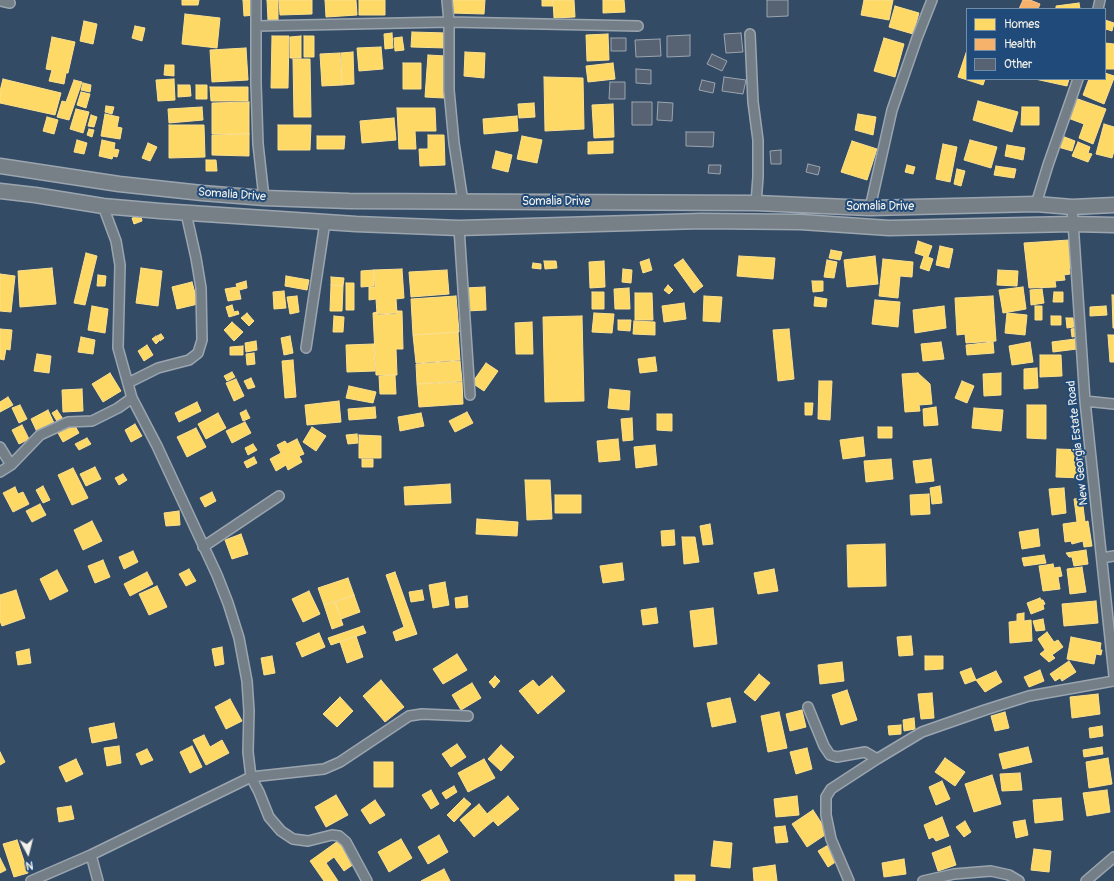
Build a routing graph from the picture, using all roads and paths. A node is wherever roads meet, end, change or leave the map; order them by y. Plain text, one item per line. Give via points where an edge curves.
1 (256, 0) edge
2 (447, 0) edge
3 (932, 0) edge
4 (0, 1) edge
5 (10, 3) dead end
6 (449, 22) junction
7 (257, 26) junction
8 (638, 26) dead end
9 (750, 34) dead end
10 (1078, 80) edge
11 (0, 166) edge
12 (0, 191) edge
13 (264, 198) junction
14 (463, 202) junction
15 (756, 203) junction
16 (1036, 204) junction
17 (1114, 205) edge
18 (103, 206) junction
19 (870, 208) junction
20 (1072, 208) junction
21 (186, 213) junction
22 (325, 222) junction
23 (1073, 224) junction
24 (1114, 225) edge
25 (458, 228) junction
26 (306, 348) dead end
27 (128, 383) junction
28 (470, 395) dead end
29 (132, 398) junction
30 (1085, 401) junction
31 (1114, 404) edge
32 (0, 447) edge
33 (11, 465) junction
34 (0, 472) edge
35 (279, 496) dead end
36 (203, 547) junction
37 (1114, 556) edge
38 (1102, 558) junction
39 (1114, 676) edge
40 (1114, 681) edge
41 (808, 707) dead end
42 (468, 716) dead end
43 (877, 758) junction
44 (250, 777) junction
45 (91, 855) junction
46 (1114, 857) edge
47 (31, 881) edge
48 (98, 881) edge
49 (367, 881) edge
50 (849, 881) edge
51 (923, 881) edge
52 (1019, 881) edge
53 (1086, 881) edge

1 - 7 street
2 - 6 street
3 - 19 street via 892,110
4 - 5 street
6 - 7 street
6 - 8 street
6 - 14 street via 454,143
7 - 13 street via 258,144
9 - 15 street via 753,102 758,140
10 - 16 street
11 - 13 main road, Somalia Drive via 119,184
12 - 18 main road, Somalia Drive
13 - 14 main road, Somalia Drive
14 - 15 main road, Somalia Drive
15 - 19 main road, Somalia Drive
16 - 19 main road, Somalia Drive
16 - 20 main road, Somalia Drive
17 - 20 main road, Somalia Drive
18 - 21 main road, Somalia Drive
18 - 27 street via 116,241 120,264 118,348
20 - 23 street, New Georgia Estate Road
21 - 22 main road, Somalia Drive
21 - 27 street via 202,299 202,340 198,353 189,360 158,368
22 - 25 main road, Somalia Drive
22 - 26 street
23 - 24 main road, Somalia Drive
23 - 25 main road, Somalia Drive via 888,228 801,222 701,221
23 - 30 street, New Georgia Estate Road
25 - 28 street
27 - 29 street
29 - 33 street via 92,421 68,422 40,436
29 - 36 street
30 - 31 street
30 - 38 street, New Georgia Estate Road
32 - 33 street
33 - 34 street
35 - 36 street
36 - 44 street via 228,604 239,638 247,680
37 - 38 street
38 - 39 street, New Georgia Estate Road
40 - 43 street via 1029,696 984,710 922,732
41 - 43 street via 830,755 837,757 865,752
42 - 44 street via 409,716 340,762 324,769
43 - 50 street via 831,789 826,797 826,815 831,839
44 - 45 street
44 - 49 street via 269,817 281,831 293,839 308,841 332,835 339,836 346,842
45 - 47 street
45 - 48 street
46 - 53 street
51 - 52 street via 954,874 991,871 1009,875

